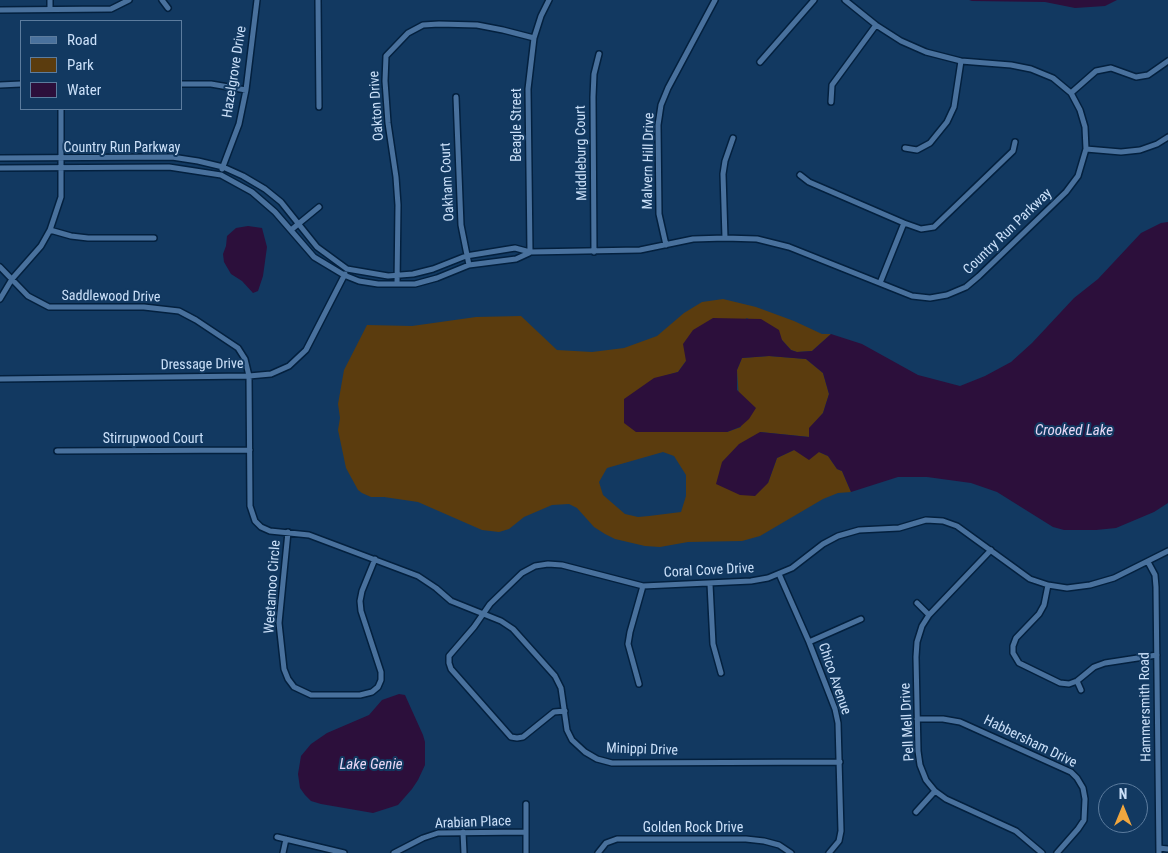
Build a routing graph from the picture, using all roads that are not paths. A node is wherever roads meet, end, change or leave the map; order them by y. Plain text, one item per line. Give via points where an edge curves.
1 (50, 0) edge
2 (129, 0) edge
3 (162, 0) edge
4 (257, 0) edge
5 (318, 0) edge
6 (549, 0) edge
7 (714, 0) edge
8 (814, 0) edge
9 (845, 0) edge
10 (168, 8) dead end
11 (50, 9) junction
12 (0, 10) edge
13 (876, 25) junction
14 (534, 38) junction
15 (599, 54) dead end
16 (961, 61) junction
17 (1168, 61) edge
18 (760, 62) dead end
19 (20, 84) edge
20 (182, 84) edge
21 (0, 85) edge
22 (246, 90) junction
23 (1070, 92) junction
24 (456, 97) dead end
25 (831, 102) dead end
26 (319, 106) dead end
27 (62, 110) edge
28 (733, 138) dead end
29 (1168, 138) edge
30 (1015, 142) dead end
31 (905, 148) dead end
32 (1086, 149) junction
33 (0, 158) edge
34 (62, 159) junction
35 (223, 167) junction
36 (0, 168) edge
37 (62, 169) junction
38 (221, 175) junction
39 (800, 175) dead end
40 (319, 207) dead end
41 (904, 223) junction
42 (298, 224) junction
43 (50, 230) junction
44 (291, 230) junction
45 (154, 238) dead end
46 (725, 238) junction
47 (666, 245) junction
48 (530, 252) junction
49 (594, 252) junction
50 (466, 256) junction
51 (469, 265) junction
52 (0, 267) edge
53 (347, 269) junction
54 (397, 274) junction
55 (344, 275) junction
56 (12, 279) junction
57 (880, 283) junction
58 (397, 284) junction
59 (0, 299) edge
60 (249, 376) junction
61 (0, 379) edge
62 (250, 450) junction
63 (57, 451) dead end
64 (249, 484) joint
65 (288, 532) junction
66 (991, 550) junction
67 (1168, 551) edge
68 (375, 559) junction
69 (1148, 562) junction
70 (779, 574) junction
71 (710, 584) junction
72 (643, 586) junction
73 (1048, 586) junction
74 (917, 603) dead end
75 (483, 613) junction
76 (929, 615) junction
77 (861, 619) dead end
78 (809, 642) junction
79 (1157, 656) junction
80 (721, 673) dead end
81 (1076, 681) junction
82 (639, 684) dead end
83 (1081, 690) dead end
84 (565, 711) junction
85 (918, 719) junction
86 (840, 762) junction
87 (935, 791) junction
88 (526, 804) dead end
89 (916, 812) dead end
90 (463, 832) junction
91 (526, 832) junction
92 (277, 837) dead end
93 (286, 838) junction
94 (1168, 849) edge
95 (1159, 851) edge
96 (283, 853) edge
97 (344, 853) edge
98 (394, 853) edge
99 (464, 853) edge
100 (526, 853) edge
101 (598, 853) edge
102 (792, 853) edge
103 (829, 853) edge
104 (1042, 853) edge
105 (1057, 853) edge

1 - 11 street
2 - 11 street via 111,9
3 - 10 street
4 - 22 street, Hazelgrove Drive
5 - 26 street
6 - 14 street, Beagle Street
7 - 47 street, Malvern Hill Drive via 668,88 658,125 659,214
8 - 18 street
9 - 13 street, Country Run Parkway
11 - 12 street
13 - 16 street, Country Run Parkway via 901,42
13 - 25 street via 832,85
14 - 48 street, Beagle Street via 528,89
14 - 54 street, Oakton Drive via 477,25 423,25 408,33 386,56 387,114 398,205
15 - 49 street, Middleburg Court via 593,97
16 - 23 street, Country Run Parkway via 1031,69 1053,78
16 - 31 street via 954,106 948,122 930,143 917,150
17 - 23 street via 1148,75 1136,77 1111,68 1096,71
19 - 21 street
20 - 22 street via 211,84
22 - 35 street, Hazelgrove Drive via 239,124
23 - 32 street, Country Run Parkway via 1086,127
24 - 50 street, Oakham Court via 461,226
27 - 34 street
28 - 46 street via 723,174
29 - 32 street via 1140,150
30 - 41 street via 1013,151 934,227 921,228
32 - 57 street, Country Run Parkway via 1078,176 1066,192 966,287 930,298 912,296
33 - 34 street, Country Run Parkway
34 - 35 street, Country Run Parkway via 172,157
34 - 37 street
35 - 38 street, Hazelgrove Drive
35 - 42 street, Country Run Parkway via 265,189 281,202
36 - 37 street, Country Run Parkway
37 - 38 street, Country Run Parkway via 169,167
37 - 43 street via 61,197
38 - 44 street, Country Run Parkway via 252,192
39 - 41 street
40 - 42 street
41 - 57 street
42 - 44 street
42 - 53 street, Country Run Parkway via 317,246
43 - 45 street via 88,238
43 - 56 street
44 - 55 street, Country Run Parkway via 314,257
46 - 47 street, Country Run Parkway via 693,239
46 - 57 street, Country Run Parkway via 757,239 789,246
47 - 49 street, Country Run Parkway
48 - 49 street, Country Run Parkway
48 - 50 street, Country Run Parkway via 515,248
48 - 51 street, Country Run Parkway via 516,259
50 - 51 street, Oakham Court
50 - 54 street, Country Run Parkway via 433,269
51 - 58 street, Country Run Parkway via 415,284
52 - 56 street, Saddlewood Drive
53 - 54 street, Country Run Parkway via 388,276
53 - 55 street, Dressage Drive
54 - 58 street, Oakton Drive
55 - 58 street, Country Run Parkway via 359,281
55 - 60 street, Dressage Drive via 306,350 280,370
56 - 59 street
56 - 60 street, Saddlewood Drive via 28,296 50,307 144,307 179,311 238,348
60 - 61 street, Dressage Drive
60 - 62 street, Saddlewood Drive
62 - 63 street, Stirrupwood Court
62 - 64 street, Saddlewood Drive
64 - 65 street, Minippi Drive via 250,506 255,521 270,531
65 - 68 street, Minippi Drive via 309,535
65 - 68 street, Weetamoo Circle via 279,623 284,668 294,687 311,696 360,695 378,687 381,672 360,601
66 - 70 street, Coral Cove Drive via 957,526 926,520 899,528 859,530 838,536
66 - 73 street, Coral Cove Drive via 1030,579
66 - 76 street, Pell Mell Drive
67 - 69 street, Coral Cove Drive
68 - 75 street, Minippi Drive via 418,576 451,601
69 - 73 street, Coral Cove Drive via 1090,585
69 - 79 street, Hammersmith Road via 1156,587
70 - 71 street, Coral Cove Drive via 751,581
70 - 78 street, Chico Avenue
71 - 72 street, Coral Cove Drive
71 - 80 street via 713,644
72 - 75 street, Coral Cove Drive via 562,565 535,566 522,573
72 - 82 street via 628,644
73 - 81 street via 1039,614 1016,638 1012,654 1019,663 1060,683
74 - 76 street
75 - 84 street, Minippi Drive via 513,629 555,676
75 - 84 street, Coral Cove Drive via 449,656 451,668 511,737 523,737 554,712
76 - 85 street, Pell Mell Drive via 917,642
77 - 78 street
78 - 86 street, Chico Avenue via 835,709
79 - 81 street via 1105,663
79 - 95 street, Hammersmith Road
81 - 83 street
84 - 86 street, Minippi Drive via 567,730 572,740 597,759 612,763
85 - 87 street, Pell Mell Drive via 920,765
85 - 105 street, Habbersham Drive via 960,722 1071,772 1077,778 1085,799 1084,820
86 - 103 street, Chico Avenue via 841,831 839,841
87 - 89 street
87 - 104 street, Pell Mell Drive via 1016,831
88 - 91 street
90 - 91 street, Arabian Place
90 - 98 street, Arabian Place via 430,835
90 - 99 street
91 - 100 street
92 - 93 street
93 - 96 street
93 - 97 street
94 - 95 street
101 - 102 street, Golden Rock Drive via 606,843 617,839 746,839 780,845

